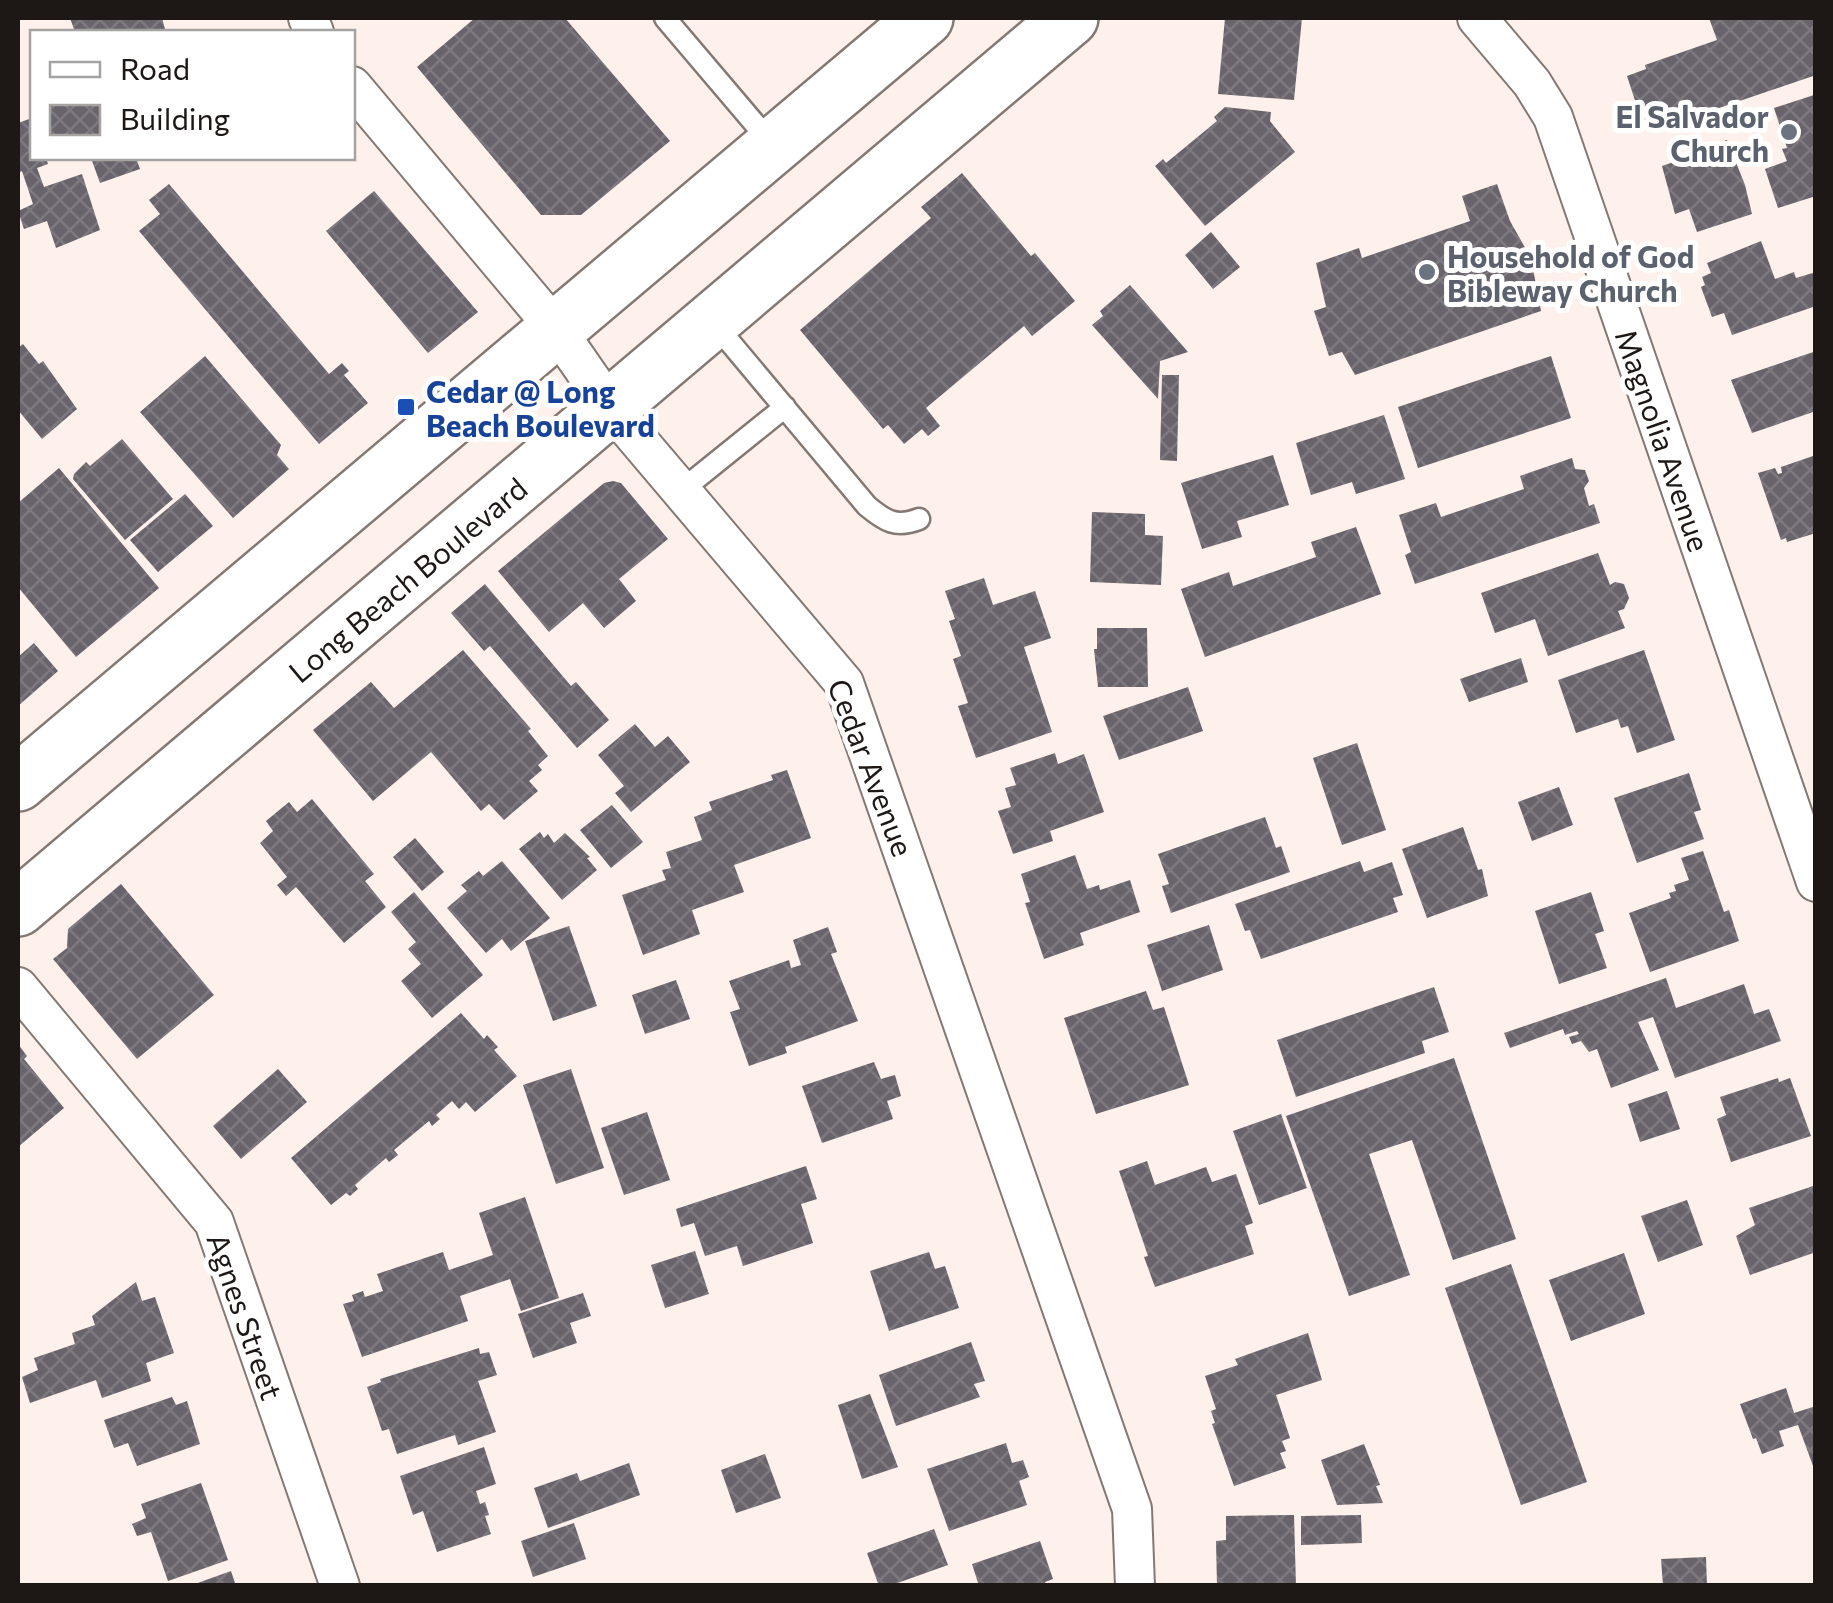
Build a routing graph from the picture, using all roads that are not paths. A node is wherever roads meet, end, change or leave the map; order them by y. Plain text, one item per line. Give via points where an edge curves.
1 (665, 18) edge
2 (926, 18) edge
3 (1070, 18) edge
4 (1478, 18) edge
5 (355, 90) edge
6 (773, 146) junction
7 (712, 320) junction
8 (556, 329) junction
9 (785, 406) junction
10 (610, 407) junction
11 (682, 490) junction
12 (919, 519) dead end
13 (18, 783) edge
14 (1816, 882) edge
15 (18, 908) edge
16 (18, 987) edge
17 (340, 1586) edge
18 (1135, 1586) edge

1 - 6 lane
2 - 6 main road
3 - 7 main road, Long Beach Boulevard
4 - 14 street, Magnolia Avenue via 1553,117
5 - 8 street, Cedar Avenue
6 - 8 main road
7 - 9 lane
7 - 10 main road, Long Beach Boulevard
8 - 10 street, Cedar Avenue
8 - 13 main road
9 - 11 lane
9 - 12 lane via 867,506 886,522
10 - 11 street, Cedar Avenue
10 - 15 main road, Long Beach Boulevard
11 - 18 street, Cedar Avenue via 838,672 854,704 1132,1509
16 - 17 street, Agnes Street via 214,1222

